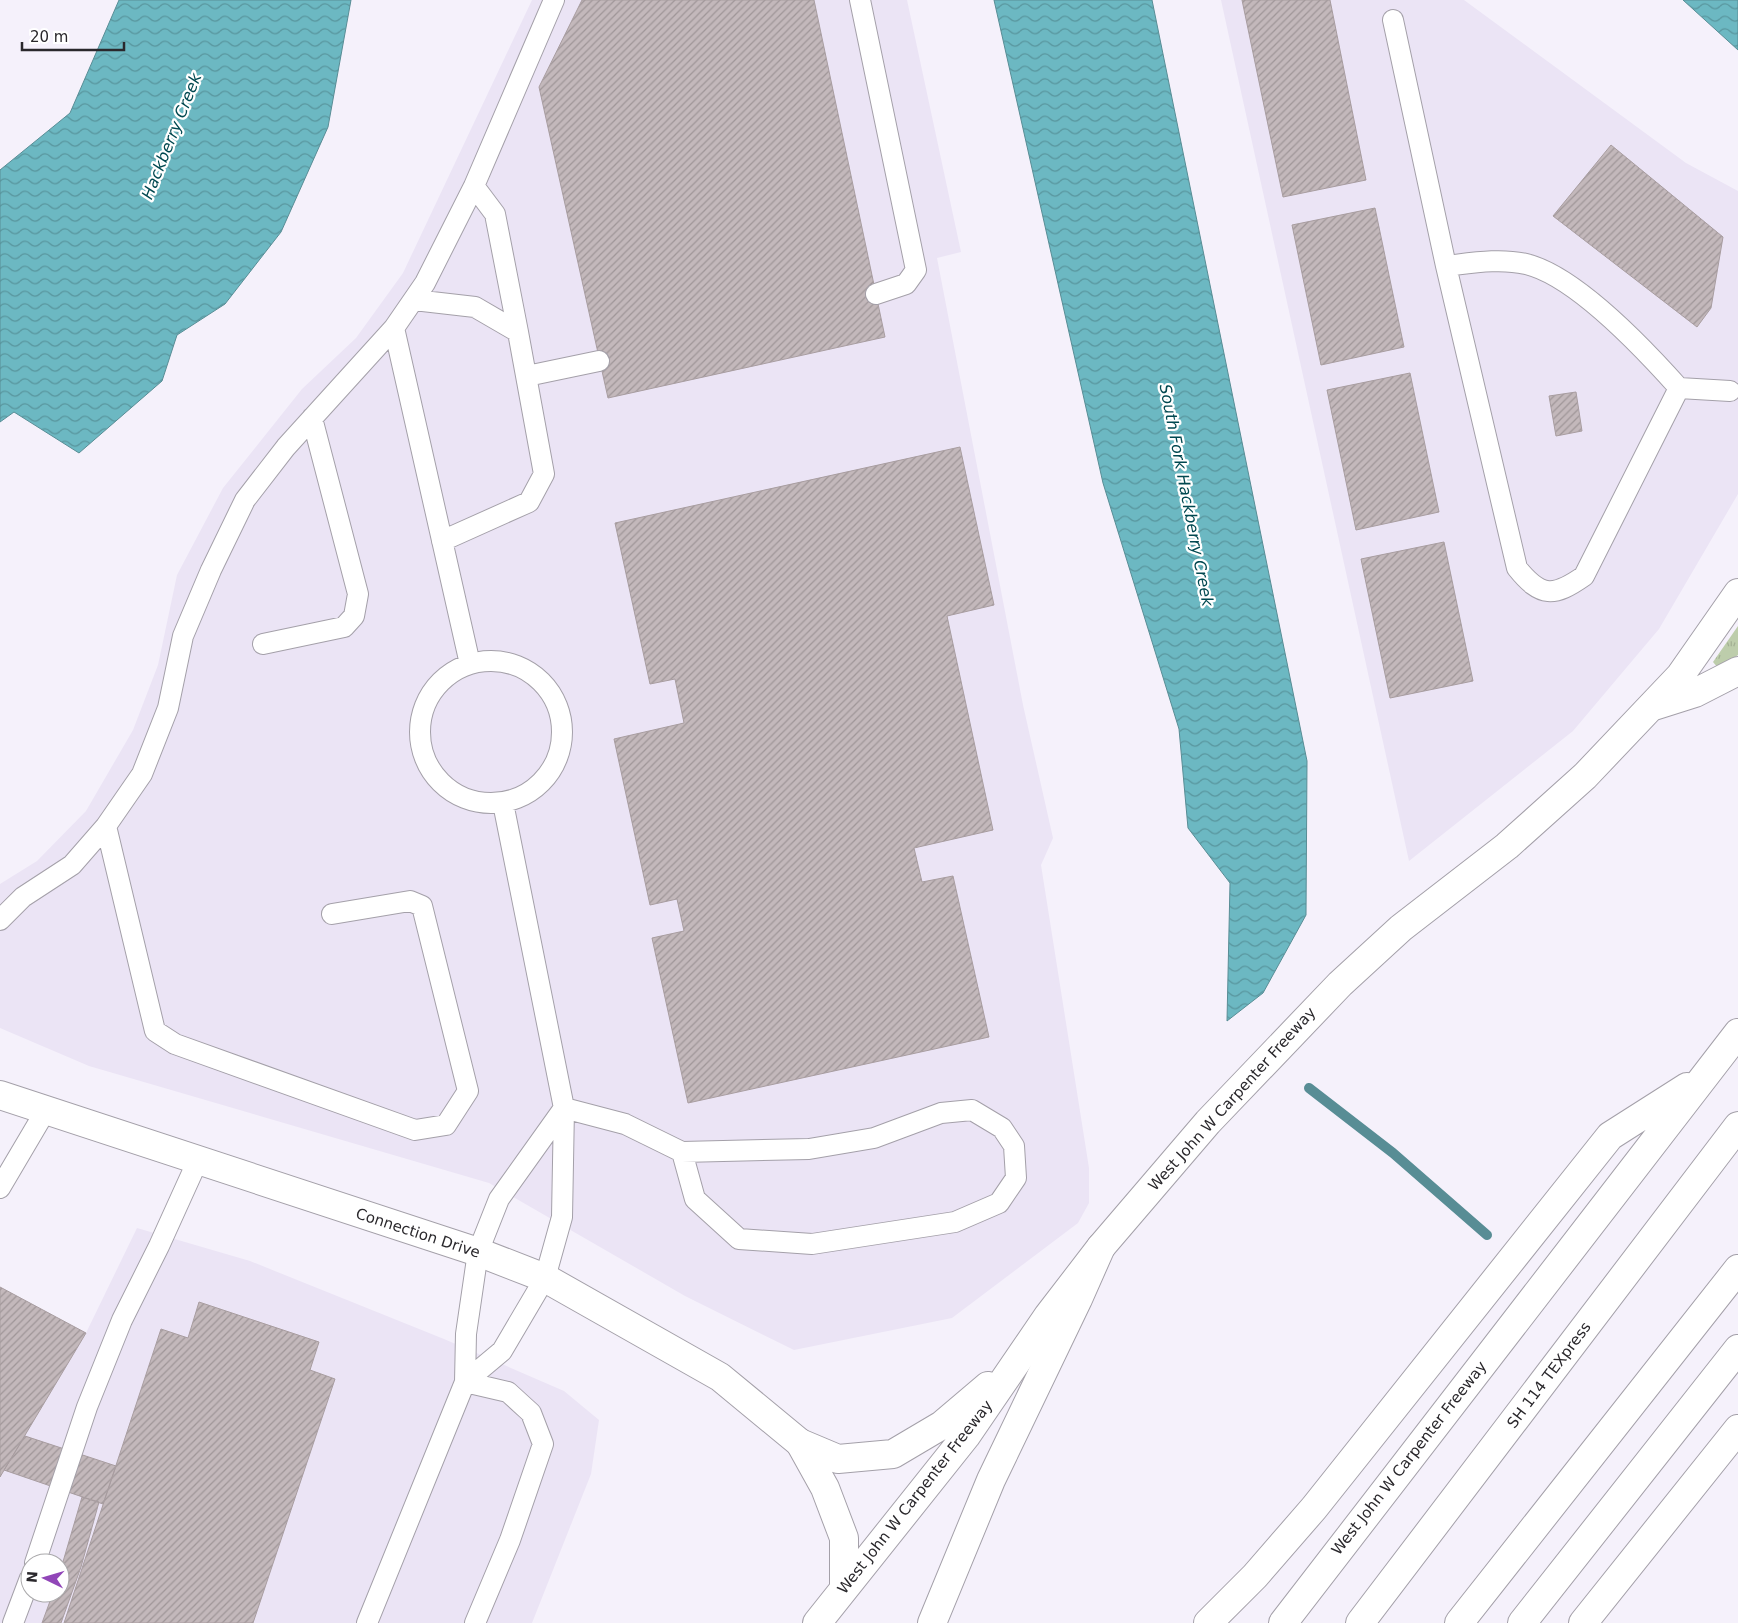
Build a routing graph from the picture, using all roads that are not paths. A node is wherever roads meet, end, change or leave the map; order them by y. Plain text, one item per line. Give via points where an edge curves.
1 (554, 0) edge
2 (860, 0) edge
3 (1393, 20) dead end
4 (474, 186) junction
5 (1446, 266) junction
6 (876, 294) dead end
7 (414, 300) junction
8 (394, 328) junction
9 (518, 332) junction
10 (599, 361) dead end
11 (526, 376) junction
12 (1679, 388) junction
13 (1735, 391) edge
14 (312, 418) junction
15 (442, 541) junction
16 (1738, 594) edge
17 (263, 644) dead end
18 (470, 664) junction
19 (1738, 671) edge
20 (1653, 706) junction
21 (503, 803) junction
22 (106, 826) junction
23 (332, 914) dead end
24 (0, 920) edge
25 (1738, 1033) edge
26 (1702, 1077) junction
27 (0, 1095) edge
28 (564, 1108) junction
29 (46, 1110) junction
30 (1738, 1126) edge
31 (682, 1152) junction
32 (198, 1160) junction
33 (0, 1188) edge
34 (1100, 1247) junction
35 (478, 1252) junction
36 (1738, 1270) edge
37 (545, 1278) junction
38 (1738, 1349) edge
39 (1017, 1362) junction
40 (465, 1382) junction
41 (1738, 1430) edge
42 (800, 1443) junction
43 (38, 1553) edge
44 (844, 1589) junction
45 (21, 1603) edge
46 (13, 1623) edge
47 (367, 1623) edge
48 (475, 1623) edge
49 (817, 1623) edge
50 (932, 1623) edge
51 (1208, 1623) edge
52 (1283, 1623) edge
53 (1360, 1623) edge
54 (1459, 1623) edge
55 (1522, 1623) edge
56 (1583, 1623) edge

1 - 4 lane
2 - 6 lane via 916,270 906,284
3 - 5 lane
4 - 7 lane
4 - 9 lane via 495,214
5 - 12 lane via 1498,261 1526,264 1563,280 1644,348
5 - 12 lane via 1517,568 1532,586 1552,592 1569,587 1584,576
7 - 8 lane
7 - 9 lane via 475,307
8 - 14 lane
8 - 15 lane
9 - 11 lane
10 - 11 lane
11 - 15 lane via 544,474 529,502
12 - 13 lane
14 - 17 lane via 358,594 354,616 344,627
14 - 22 lane via 245,500 210,570 183,636 168,708 142,774
15 - 18 lane
16 - 20 main road via 1680,676
18 - 21 lane via 449,675 433,692 423,714 420,737 426,760 439,780 458,795 480,803
18 - 21 lane via 493,661 516,665 536,676 552,694 560,716 562,739 556,761 543,781 525,795
19 - 20 main road, West John W Carpenter Freeway via 1695,692
20 - 34 main road, West John W Carpenter Freeway via 1585,776 1507,846 1401,928 1314,1009 1208,1122
21 - 28 lane
22 - 23 lane via 155,1031 175,1044 415,1130 446,1125 468,1091 422,906 410,901
22 - 24 lane via 72,865 23,897
25 - 26 main road, West John W Carpenter Freeway
26 - 51 main road via 1610,1136 1314,1508 1255,1576
26 - 52 main road, West John W Carpenter Freeway
27 - 29 main road, Connection Drive
28 - 31 lane via 625,1124
28 - 35 lane via 499,1199
28 - 37 lane via 562,1217
29 - 32 main road, Connection Drive
29 - 33 lane
30 - 53 main road, SH 114 TEXpress
31 - 31 lane via 696,1199 739,1240 812,1244 955,1222 999,1203 1016,1178 1014,1146 1002,1128 972,1110 941,1113 874,1138 809,1149
32 - 35 main road, Connection Drive
32 - 43 lane via 122,1320 87,1407
34 - 39 main road, West John W Carpenter Freeway
34 - 50 main road via 992,1480
35 - 37 main road, Connection Drive
35 - 40 lane via 466,1334
36 - 54 main road
37 - 40 lane via 502,1351
37 - 42 main road, Connection Drive via 720,1377
38 - 55 main road
39 - 42 main road via 942,1425 893,1454 838,1459
39 - 44 main road, West John W Carpenter Freeway via 966,1436
40 - 47 lane
40 - 48 lane via 508,1392 531,1413 543,1444 510,1540
41 - 56 main road
42 - 44 main road via 825,1488 844,1538
44 - 49 main road, West John W Carpenter Freeway
45 - 46 lane

